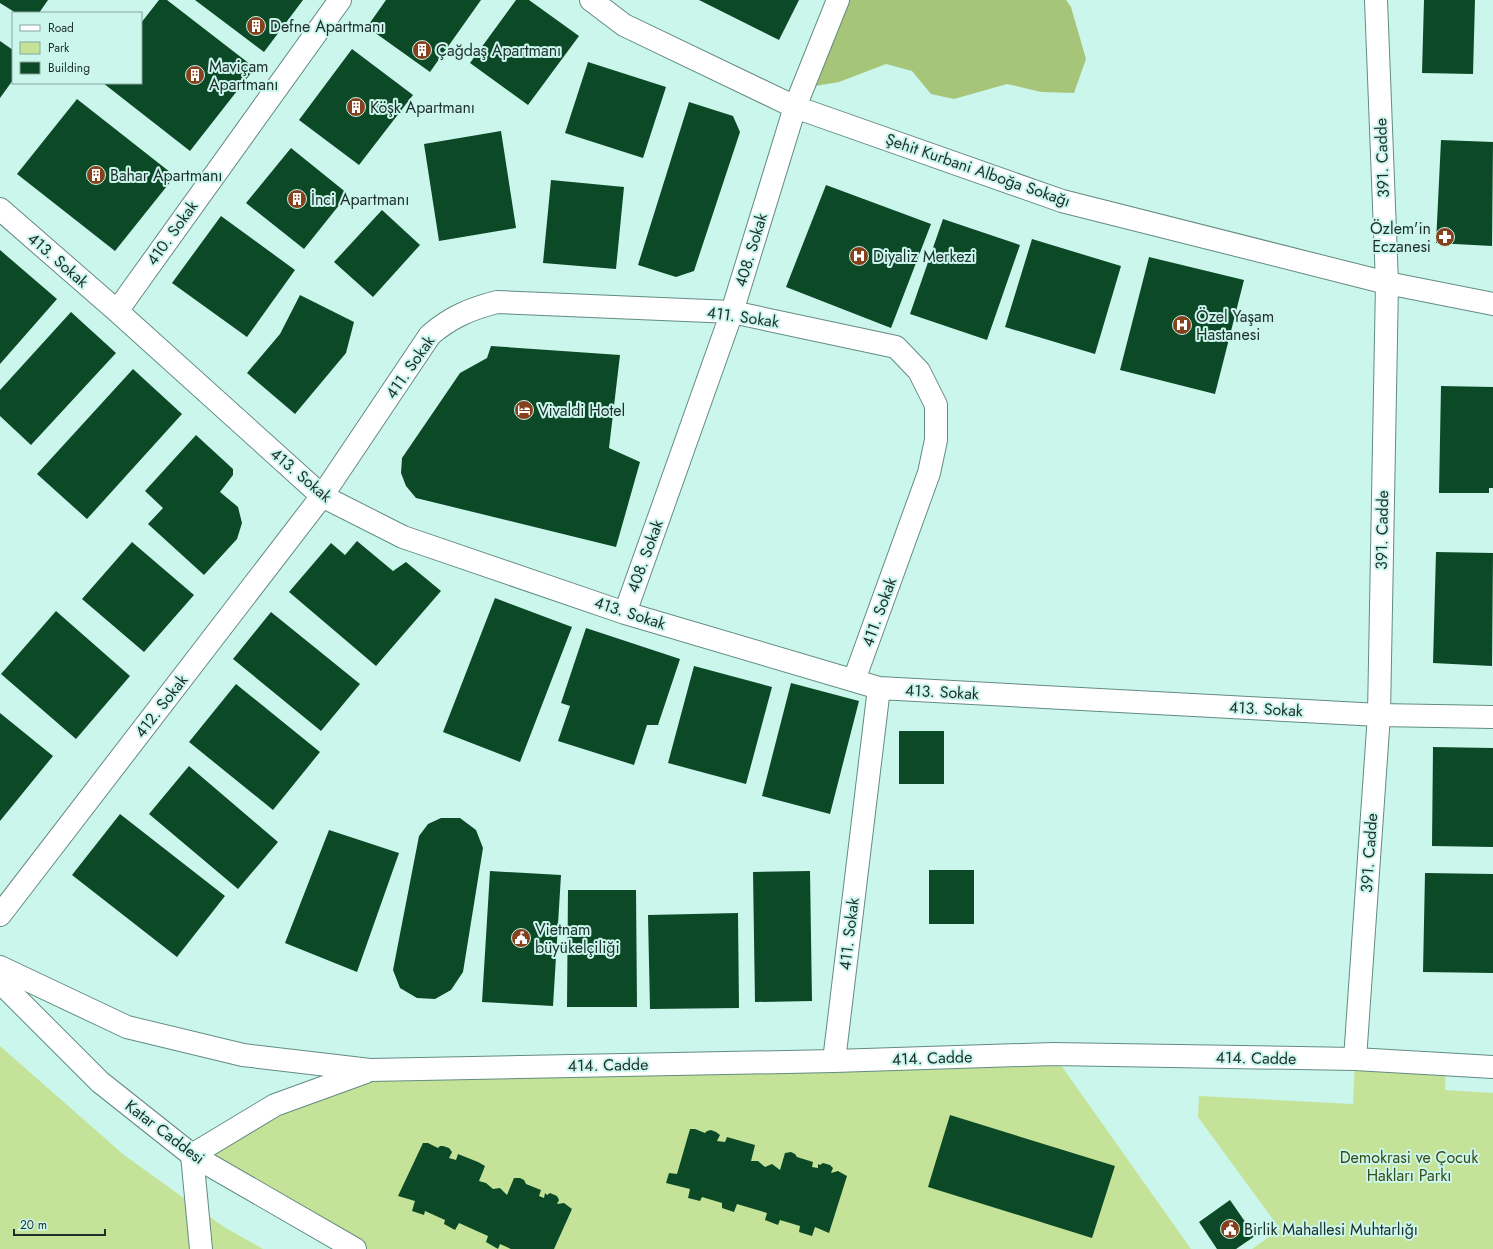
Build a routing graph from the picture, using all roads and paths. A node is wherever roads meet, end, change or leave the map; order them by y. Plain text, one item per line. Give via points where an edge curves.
1 (340, 0) edge
2 (591, 0) edge
3 (838, 0) edge
4 (1376, 0) edge
5 (795, 106) junction
6 (0, 209) edge
7 (1387, 283) junction
8 (1493, 304) edge
9 (117, 311) junction
10 (732, 312) junction
11 (322, 496) junction
12 (625, 613) junction
13 (854, 680) junction
14 (879, 688) junction
15 (1379, 715) junction
16 (1493, 717) edge
17 (0, 915) edge
18 (0, 967) edge
19 (0, 982) edge
20 (1355, 1059) junction
21 (834, 1061) junction
22 (1493, 1067) edge
23 (370, 1070) junction
24 (192, 1155) junction
25 (201, 1249) edge
26 (355, 1249) edge

1 - 9 street, 410. Sokak
2 - 5 street, Şehit Kurbani Alboğa Sokağı via 624,25
3 - 5 street, 408. Sokak
4 - 7 street, 391. Cadde
5 - 7 street, Şehit Kurbani Alboğa Sokağı via 1062,201
5 - 10 street, 408. Sokak
6 - 9 street, 413. Sokak
7 - 8 street, Şehit Kurbani Alboğa Sokağı
7 - 15 street, 391. Cadde
9 - 11 street, 413. Sokak
10 - 11 street, 411. Sokak via 497,302 478,306 444,323 430,336
10 - 12 street, 408. Sokak
10 - 13 street, 411. Sokak via 896,347 919,371 936,405 936,440 929,473
11 - 12 street, 413. Sokak via 403,537
11 - 17 street, 412. Sokak
12 - 13 street, 413. Sokak
13 - 14 street, 413. Sokak
14 - 15 street, 413. Sokak
14 - 21 street, 411. Sokak
15 - 16 street, 413. Sokak
15 - 20 street, 391. Cadde
18 - 23 street via 126,1027 243,1055
19 - 24 street, Katar Caddesi via 100,1082
20 - 21 street, 414. Cadde via 1053,1054
20 - 22 street, 414. Cadde
21 - 23 street, 414. Cadde
23 - 24 street via 275,1105
24 - 25 street
24 - 26 street, Katar Caddesi

